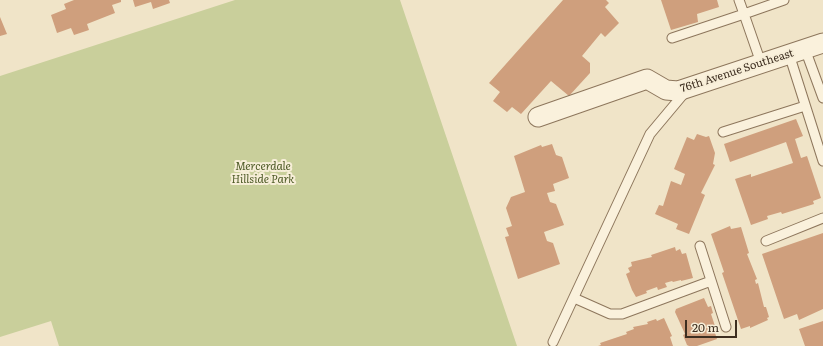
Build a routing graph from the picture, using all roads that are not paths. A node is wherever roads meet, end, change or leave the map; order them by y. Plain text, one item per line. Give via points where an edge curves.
1 (739, 0) edge
2 (784, 0) edge
3 (744, 14) junction
4 (672, 38) dead end
5 (823, 43) edge
6 (797, 51) junction
7 (761, 63) junction
8 (689, 87) junction
9 (823, 98) edge
10 (805, 106) junction
11 (538, 117) dead end
12 (723, 132) dead end
13 (823, 161) edge
14 (823, 218) edge
15 (766, 241) dead end
16 (700, 246) dead end
17 (711, 281) junction
18 (574, 298) junction
19 (726, 327) dead end
20 (554, 342) dead end

1 - 3 lane
2 - 3 lane
3 - 4 lane
3 - 7 lane
5 - 6 street, 76th Avenue Southeast
6 - 7 street, 76th Avenue Southeast
6 - 9 lane
6 - 10 lane
7 - 8 street, 76th Avenue Southeast
8 - 11 street, 76th Avenue Southeast via 678,91 666,90 647,80
8 - 18 lane via 650,134
10 - 12 lane
10 - 13 lane
14 - 15 lane
16 - 17 lane
17 - 18 lane via 622,314 610,314
17 - 19 lane
18 - 20 lane

